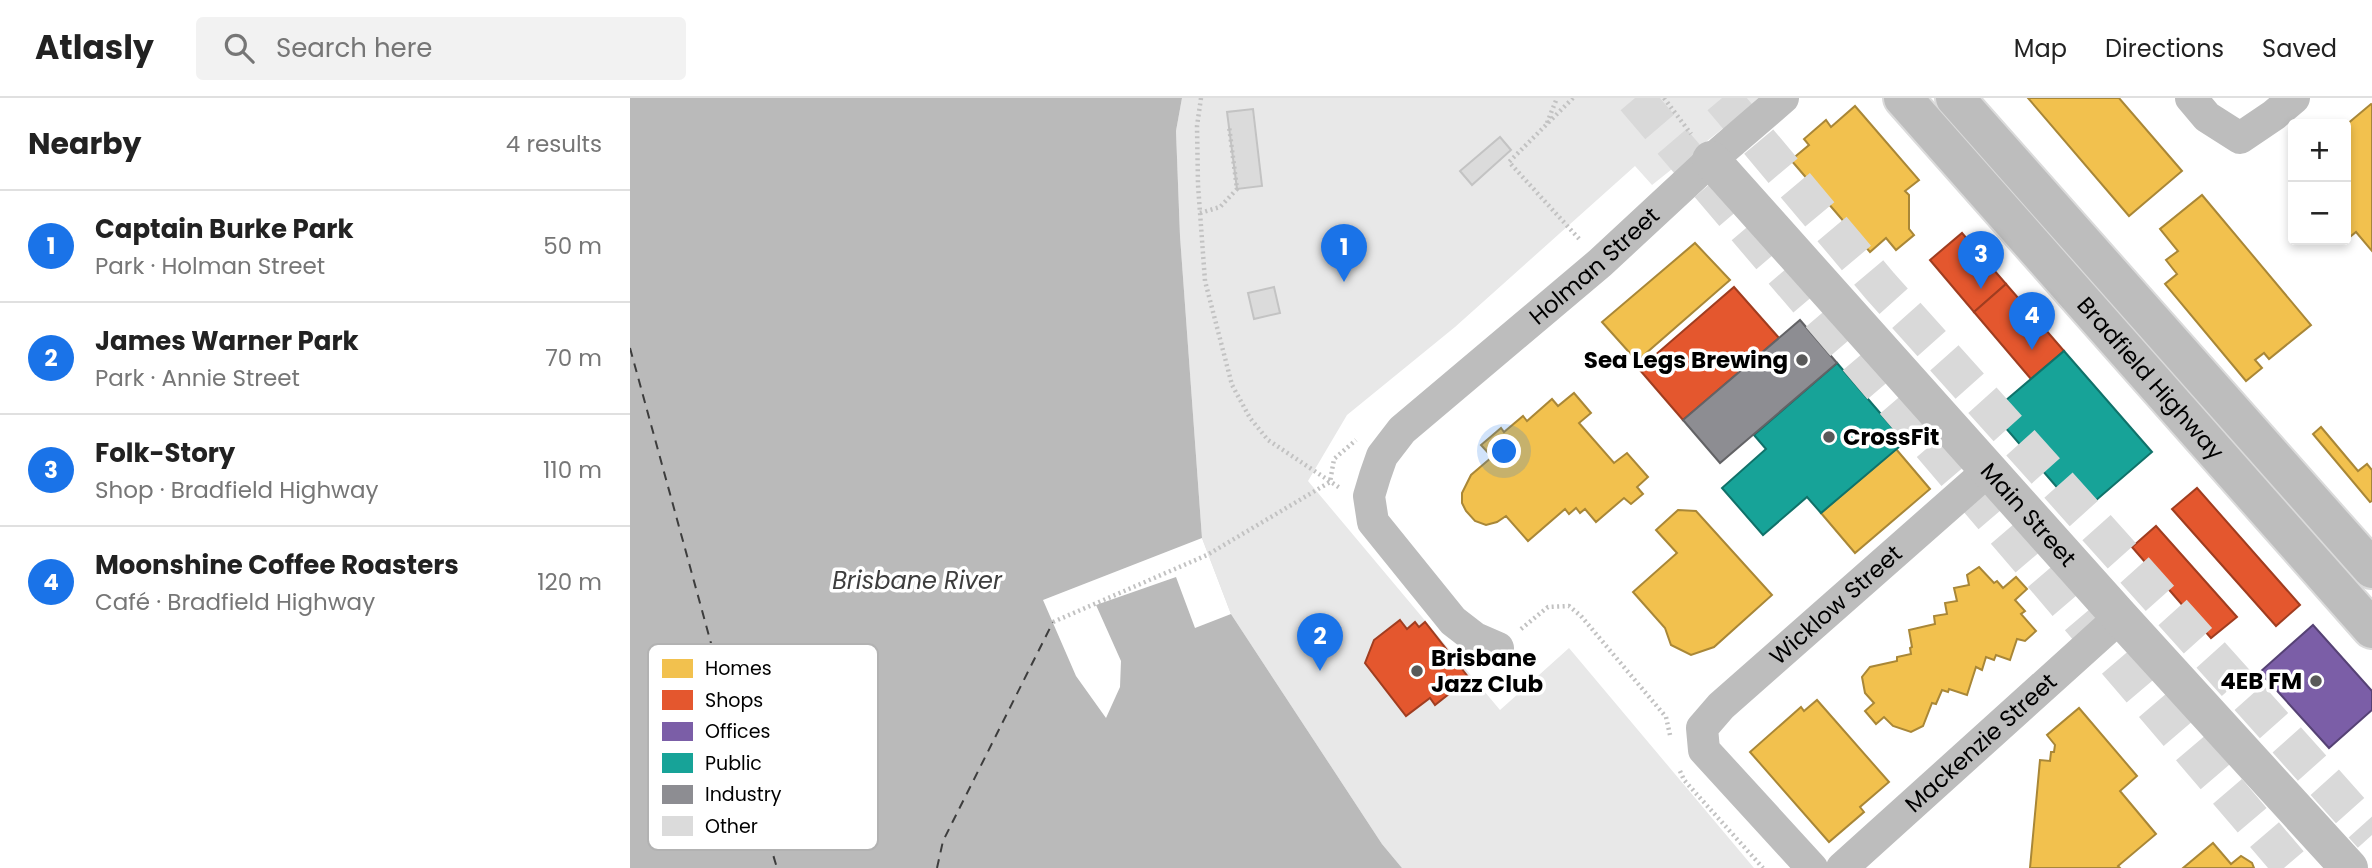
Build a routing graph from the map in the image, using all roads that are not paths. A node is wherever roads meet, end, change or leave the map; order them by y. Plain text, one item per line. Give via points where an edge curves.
1 (1783, 98) edge
2 (1903, 98) edge
3 (1955, 98) edge
4 (2191, 98) edge
5 (2294, 98) edge
6 (1711, 160) junction
7 (1990, 469) junction
8 (2372, 569) edge
9 (2120, 618) junction
10 (2372, 629) edge
11 (1498, 648) road end
12 (1812, 868) edge
13 (1842, 868) edge
14 (2349, 868) edge

1 - 6 street, Holman Street
2 - 10 main road, Bradfield Highway
3 - 8 main road, Bradfield Highway
4 - 5 street via 2207,117 2240,138
6 - 7 main road, Main Street
6 - 11 street, Holman Street via 1600,262 1402,430 1382,456 1369,496 1373,522 1453,621
7 - 9 main road, Main Street
7 - 12 street, Wicklow Street via 1721,706 1703,728 1704,750
9 - 13 street, Mackenzie Street
9 - 14 main road, Main Street

